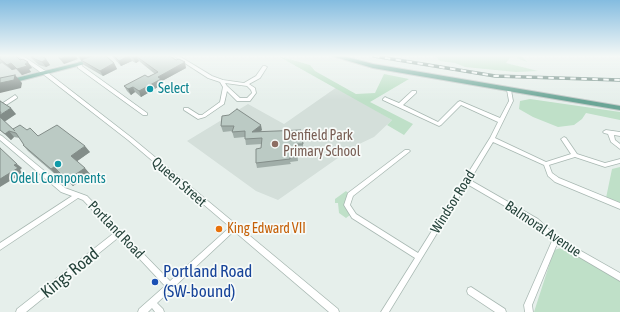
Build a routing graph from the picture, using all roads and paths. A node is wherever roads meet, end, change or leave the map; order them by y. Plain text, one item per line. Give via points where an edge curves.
1 (41, 71) edge
2 (54, 71) edge
3 (85, 71) edge
4 (200, 71) edge
5 (263, 71) edge
6 (399, 71) edge
7 (45, 73) junction
8 (222, 81) junction
9 (0, 84) edge
10 (245, 84) junction
11 (225, 87) junction
12 (509, 90) junction
13 (414, 92) dead end
14 (16, 97) dead end
15 (385, 99) dead end
16 (400, 105) junction
17 (0, 107) edge
18 (620, 108) edge
19 (186, 109) dead end
20 (145, 114) dead end
21 (198, 117) junction
22 (204, 121) dead end
23 (501, 121) junction
24 (620, 134) edge
25 (0, 137) edge
26 (492, 139) junction
27 (564, 139) dead end
28 (620, 147) edge
29 (407, 151) dead end
30 (575, 155) junction
31 (620, 161) edge
32 (546, 164) junction
33 (466, 181) junction
34 (78, 195) junction
35 (620, 206) edge
36 (233, 228) junction
37 (119, 233) junction
38 (556, 240) junction
39 (0, 247) edge
40 (419, 257) junction
41 (620, 277) edge
42 (170, 286) junction
43 (471, 291) dead end
44 (152, 303) junction
45 (20, 312) edge
46 (142, 312) edge
47 (160, 312) edge
48 (335, 312) edge
49 (385, 312) edge
50 (502, 312) edge
51 (529, 312) edge

1 - 7 street, Queen Street
2 - 7 main road
3 - 20 street
4 - 8 street
5 - 10 street via 258,77
6 - 12 main road
7 - 9 main road
7 - 36 street, Queen Street via 130,139
8 - 10 street
8 - 11 street
10 - 11 street via 252,87 254,93 245,101 239,100
11 - 21 street via 222,103
12 - 18 main road
12 - 23 street, Windsor Road via 511,101
13 - 16 street
14 - 17 street
15 - 16 street
16 - 23 street via 439,124 460,104
19 - 21 street
21 - 22 street
23 - 26 street, Windsor Road
24 - 28 street via 608,132
25 - 34 street, Portland Road via 63,190
26 - 32 street
26 - 33 street, Windsor Road
27 - 30 street
29 - 40 street via 350,195 347,205 354,216
30 - 31 street via 605,165
30 - 32 street
32 - 35 street via 550,174 557,180
33 - 38 street, Balmoral Avenue via 536,221
33 - 40 street, Windsor Road
34 - 37 street, Portland Road via 85,198
34 - 39 street
36 - 42 street
36 - 48 street, Queen Street
37 - 42 street, Portland Road
37 - 45 street, Kings Road
38 - 41 street, Balmoral Avenue
38 - 51 street via 528,305
40 - 49 street, Windsor Road
42 - 44 street
43 - 50 street
44 - 46 street
44 - 47 street

